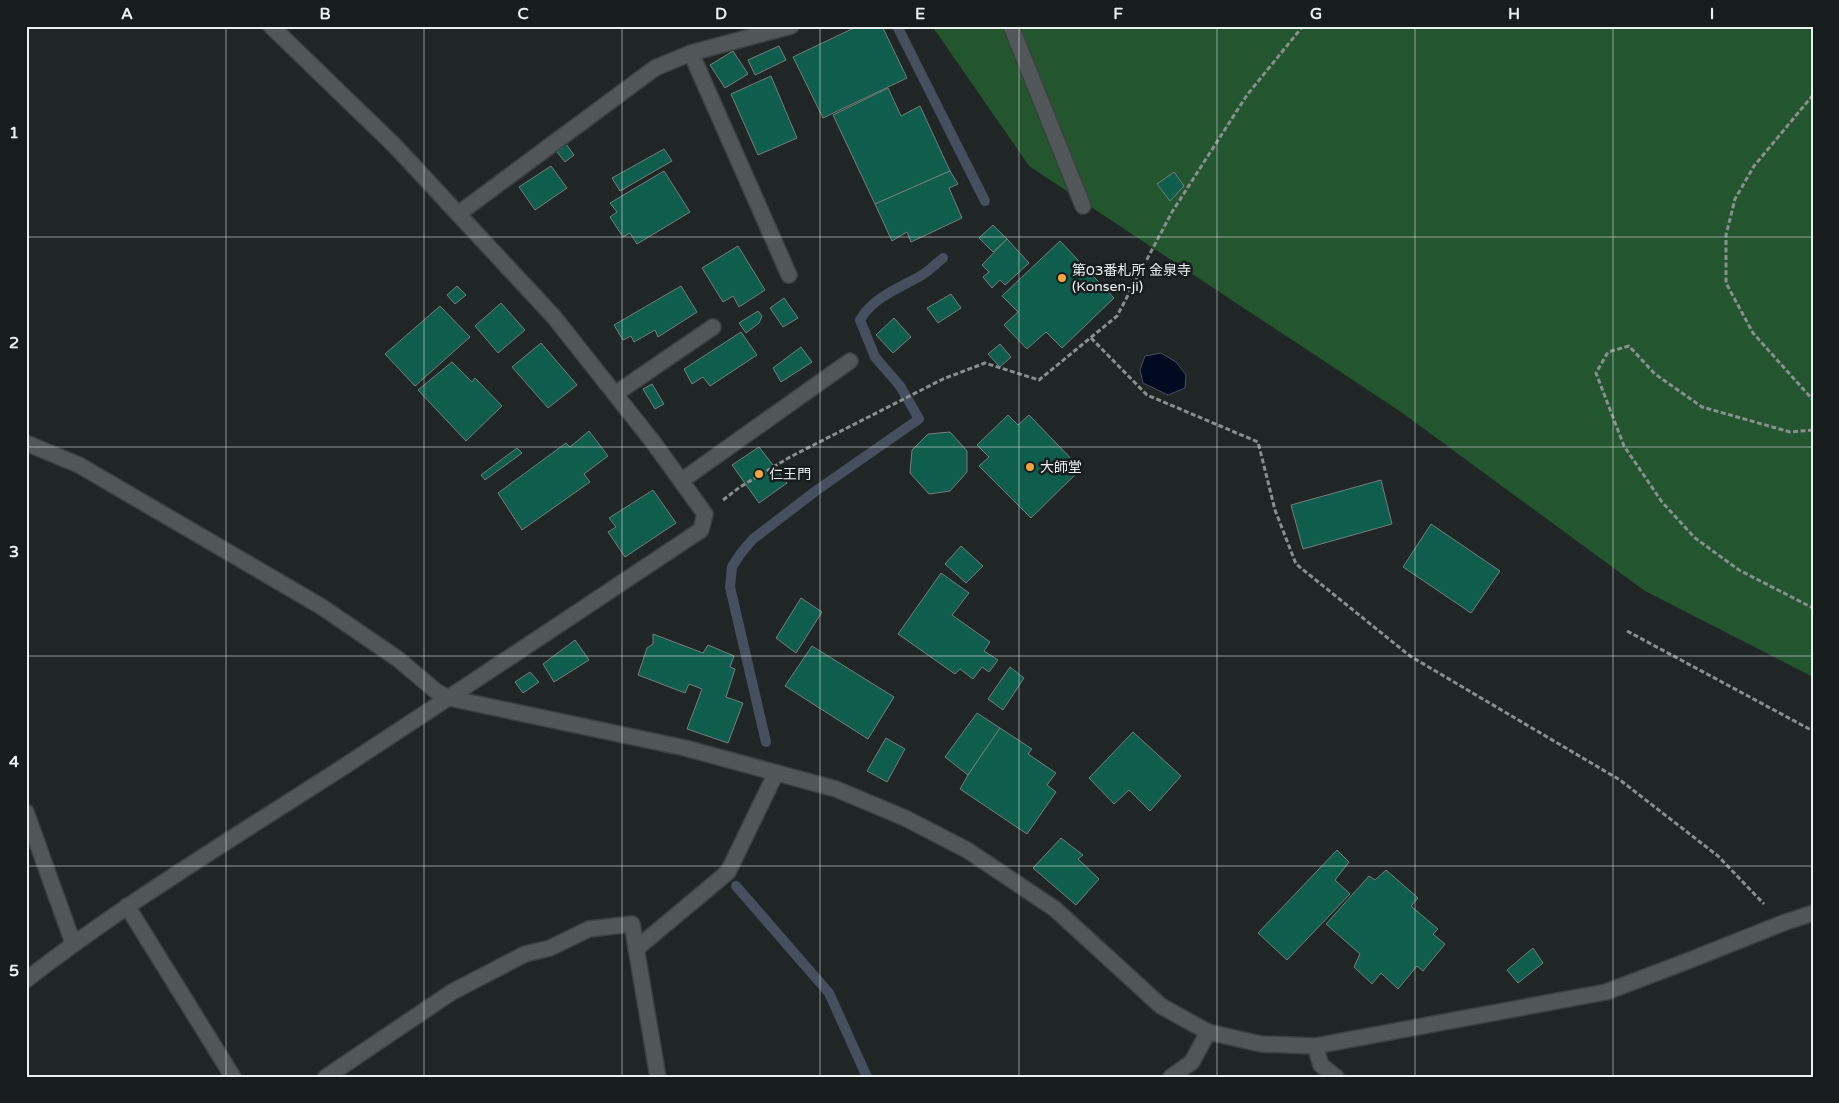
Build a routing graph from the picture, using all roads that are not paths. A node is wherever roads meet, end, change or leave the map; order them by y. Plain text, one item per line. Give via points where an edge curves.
1 (271, 26) edge
2 (792, 26) edge
3 (1011, 26) edge
4 (691, 53) junction
5 (1083, 206) dead end
6 (458, 214) junction
7 (789, 275) dead end
8 (713, 327) dead end
9 (850, 361) dead end
10 (615, 394) junction
11 (26, 443) edge
12 (682, 481) junction
13 (449, 698) junction
14 (776, 773) junction
15 (26, 812) edge
16 (127, 906) junction
17 (1813, 913) edge
18 (73, 943) junction
19 (636, 949) junction
20 (26, 980) edge
21 (1208, 1032) junction
22 (1315, 1046) junction
23 (233, 1077) edge
24 (326, 1077) edge
25 (658, 1077) edge
26 (1171, 1077) edge
27 (1336, 1077) edge

1 - 6 street via 395,146
2 - 4 street
3 - 5 street
4 - 6 street via 655,68
4 - 7 street
6 - 10 street via 554,317
8 - 10 street
9 - 12 street
10 - 12 street
11 - 13 street via 79,465 322,607
12 - 13 street via 705,514 701,530
13 - 14 street via 685,748
13 - 16 street
14 - 19 street via 728,872
14 - 21 street via 836,789 905,818 967,850 1055,909 1161,1006
15 - 18 street
16 - 18 street
16 - 23 street
17 - 22 street via 1606,992
18 - 20 street
19 - 24 street via 632,924 589,929 550,948 525,954 452,992
19 - 25 street
21 - 22 street via 1261,1044
21 - 26 street via 1192,1062
22 - 27 street via 1321,1065

